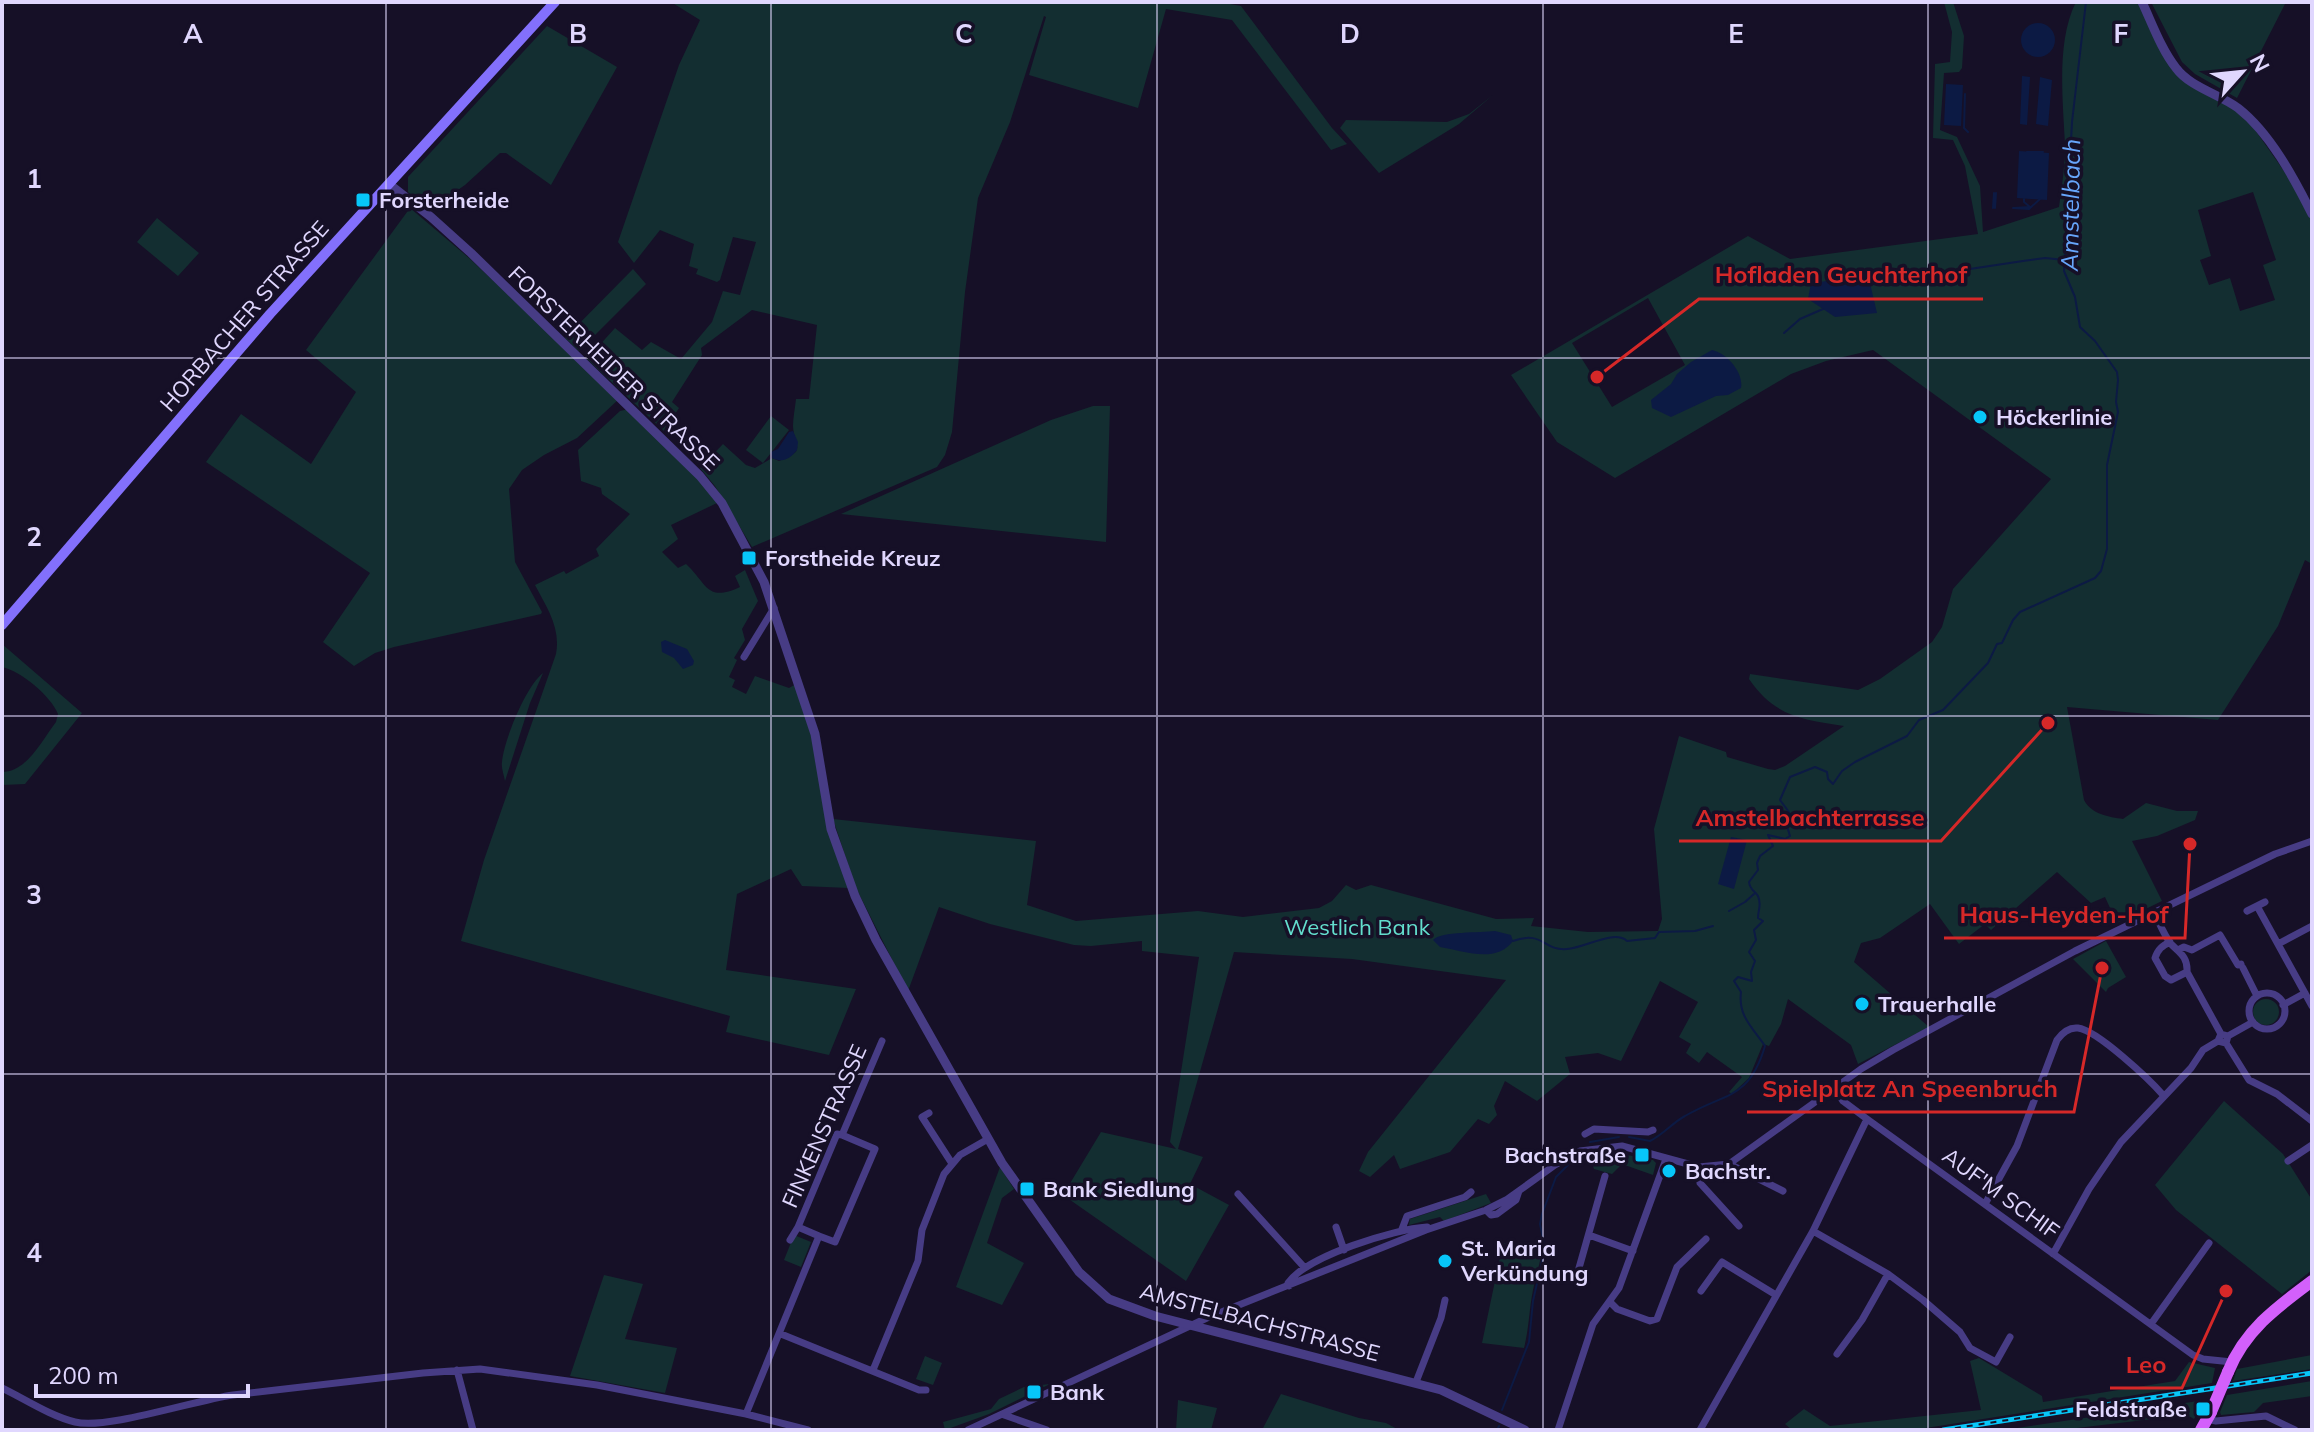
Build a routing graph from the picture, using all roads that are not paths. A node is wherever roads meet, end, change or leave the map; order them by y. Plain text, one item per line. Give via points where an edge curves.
1 (555, 2) edge
2 (2142, 2) edge
3 (389, 184) junction
4 (2312, 214) edge
5 (774, 608) junction
6 (2, 625) edge
7 (744, 657) dead end
8 (2312, 841) edge
9 (2247, 911) dead end
10 (2154, 912) junction
11 (2312, 926) edge
12 (2170, 942) junction
13 (2278, 944) junction
14 (2180, 949) junction
15 (2187, 972) junction
16 (2305, 993) junction
17 (2257, 996) junction
18 (2283, 1005) junction
19 (2312, 1006) edge
20 (916, 1014) joint
21 (2253, 1022) junction
22 (2223, 1038) junction
23 (882, 1041) dead end
24 (1834, 1087) junction
25 (2163, 1095) junction
26 (929, 1113) dead end
27 (1867, 1119) junction
28 (2312, 1121) edge
29 (1653, 1130) dead end
30 (1585, 1134) dead end
31 (842, 1135) junction
32 (1623, 1138) junction
33 (988, 1139) junction
34 (2312, 1145) edge
35 (1666, 1159) junction
36 (2288, 1161) dead end
37 (951, 1162) junction
38 (1729, 1164) junction
39 (1699, 1167) junction
40 (1605, 1176) dead end
41 (1783, 1191) dead end
42 (1471, 1192) dead end
43 (1238, 1194) dead end
44 (1985, 1204) junction
45 (1739, 1226) dead end
46 (798, 1227) junction
47 (1336, 1227) dead end
48 (1433, 1228) junction
49 (1402, 1229) junction
50 (1813, 1231) junction
51 (1589, 1235) junction
52 (819, 1236) junction
53 (1706, 1239) dead end
54 (790, 1240) dead end
55 (2209, 1243) dead end
56 (1344, 1250) junction
57 (1633, 1251) junction
58 (2053, 1254) junction
59 (1304, 1267) junction
60 (1579, 1268) dead end
61 (1888, 1274) junction
62 (2312, 1281) edge
63 (1289, 1286) junction
64 (1701, 1291) dead end
65 (1776, 1295) junction
66 (1445, 1300) dead end
67 (1610, 1302) junction
68 (1209, 1317) junction
69 (2151, 1324) junction
70 (1190, 1326) junction
71 (1209, 1330) junction
72 (781, 1334) junction
73 (2010, 1337) dead end
74 (1837, 1354) dead end
75 (2230, 1367) junction
76 (457, 1370) junction
77 (873, 1370) junction
78 (1416, 1382) junction
79 (2, 1388) edge
80 (926, 1390) dead end
81 (746, 1414) junction
82 (1004, 1415) junction
83 (2207, 1420) edge
84 (473, 1430) edge
85 (808, 1430) edge
86 (968, 1430) edge
87 (1047, 1430) edge
88 (1525, 1430) edge
89 (1558, 1430) edge
90 (1700, 1430) edge
91 (2295, 1430) edge

1 - 3 main road, HORBACHER STRASSE
2 - 4 street via 2175,67 2255,125
3 - 5 street, FORSTERHEIDER STRASSE via 471,253 700,476 731,519
3 - 6 main road, HORBACHER STRASSE
5 - 7 street
5 - 20 street, FORSTERHEIDER STRASSE via 815,734 831,829 855,896
8 - 10 street
9 - 13 street via 2261,904
10 - 12 street
10 - 24 street via 2033,972
11 - 13 street
12 - 14 street
12 - 15 street via 2157,952 2160,967 2171,980
13 - 16 street
14 - 15 street
14 - 17 street via 2192,950 2220,935
15 - 22 street
16 - 18 street
16 - 19 street
17 - 18 street via 2271,994
17 - 21 street via 2249,1009
18 - 21 street via 2284,1017 2275,1027 2256,1027
20 - 33 street, AMSTELBACHSTRASSE
21 - 22 street
22 - 25 street via 2203,1050
22 - 28 street via 2249,1080
23 - 31 street, FINKENSTRASSE
24 - 27 street, AUF'M SCHIF
24 - 38 street
25 - 44 street via 2148,1077 2087,1031 2064,1032 2017,1146
25 - 58 street via 2109,1158
26 - 37 street via 922,1117
27 - 44 street, AUF'M SCHIF
27 - 50 street
29 - 32 street
30 - 32 street via 1594,1129
31 - 46 street, FINKENSTRASSE via 837,1134
31 - 52 street via 875,1149 835,1242
32 - 35 street
32 - 48 street via 1576,1153 1519,1191 1516,1200 1497,1214 1486,1210
33 - 37 street
33 - 70 street, AMSTELBACHSTRASSE via 1062,1250 1092,1285 1109,1299
34 - 36 street
35 - 39 street
35 - 57 street
37 - 77 street via 922,1230 914,1273
38 - 39 street
38 - 41 street
39 - 45 street via 1700,1183
40 - 51 street
42 - 49 street via 1407,1216
43 - 59 street
44 - 58 street, AUF'M SCHIF
46 - 52 street, FINKENSTRASSE
46 - 54 street, FINKENSTRASSE
47 - 56 street
48 - 49 street
48 - 63 street
49 - 56 street
50 - 61 street
50 - 65 street
51 - 57 street
51 - 60 street
52 - 72 street, FINKENSTRASSE
53 - 67 street via 1677,1267 1657,1319 1650,1321
55 - 69 street
56 - 59 street
57 - 67 street
58 - 69 street, AUF'M SCHIF
59 - 63 street
61 - 73 street via 1960,1332 1970,1348 1996,1362
61 - 74 street
62 - 75 main road via 2251,1331
63 - 68 street
64 - 65 street via 1722,1262
65 - 90 street
66 - 78 street
67 - 89 street via 1593,1324
68 - 70 street
68 - 71 street
69 - 75 street, AUF'M SCHIF via 2203,1359
70 - 71 street, AMSTELBACHSTRASSE
70 - 82 street
71 - 78 street, AMSTELBACHSTRASSE
72 - 77 street
72 - 81 street, FINKENSTRASSE
75 - 83 main road, bridge
76 - 79 street via 218,1397 96,1424 76,1422
76 - 81 street via 563,1379
76 - 84 street
77 - 80 street
78 - 88 street, AMSTELBACHSTRASSE
81 - 85 street
82 - 86 street
82 - 87 street
83 - 91 street via 2273,1417

